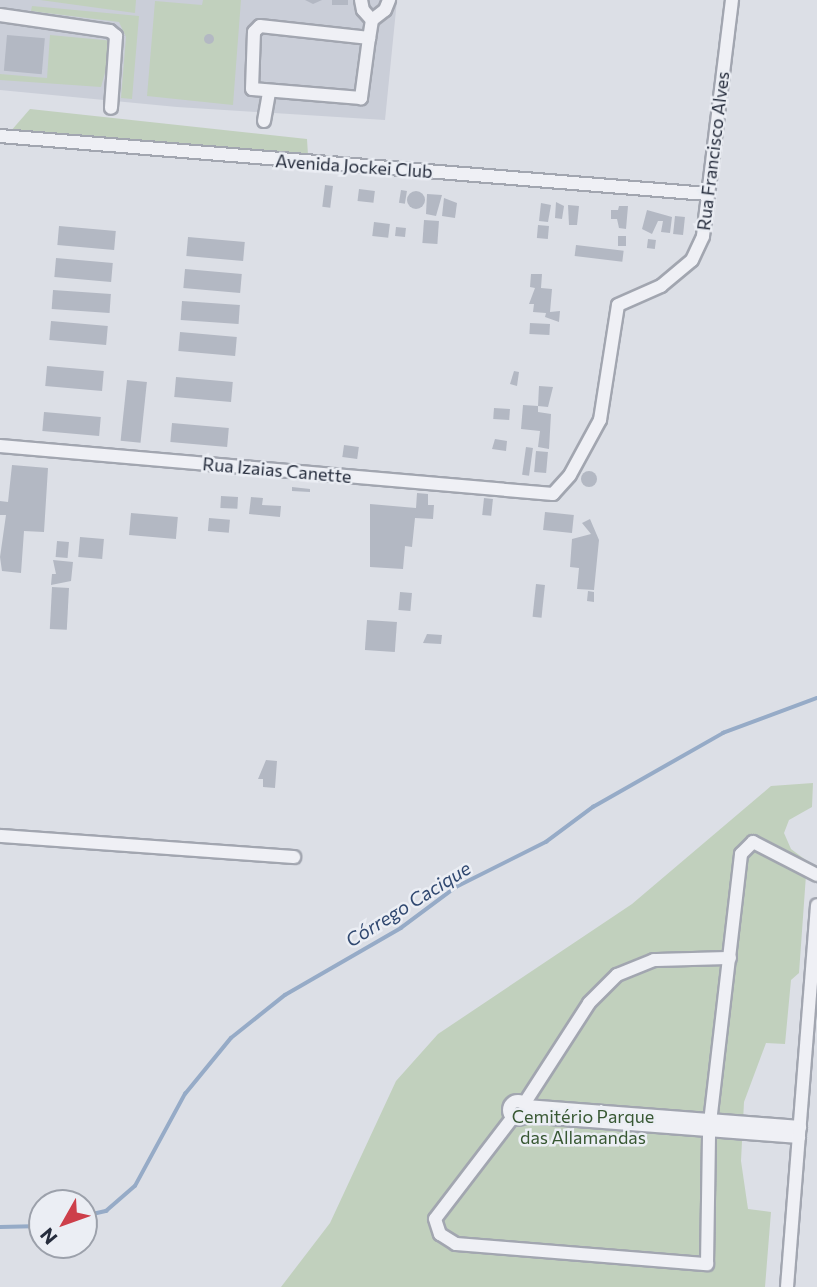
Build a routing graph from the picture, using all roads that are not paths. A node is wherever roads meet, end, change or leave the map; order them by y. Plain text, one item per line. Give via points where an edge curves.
1 (361, 0) edge
2 (389, 0) edge
3 (732, 0) edge
4 (0, 15) edge
5 (372, 20) junction
6 (369, 38) junction
7 (269, 93) junction
8 (111, 108) dead end
9 (264, 121) dead end
10 (0, 136) edge
11 (707, 194) junction
12 (0, 446) edge
13 (553, 494) joint
14 (0, 836) edge
15 (294, 857) dead end
16 (817, 875) edge
17 (817, 905) edge
18 (730, 958) junction
19 (814, 983) edge
20 (522, 1111) junction
21 (710, 1125) junction
22 (799, 1132) junction
23 (787, 1287) edge

1 - 5 street via 362,10
2 - 5 street
3 - 11 street, Rua Francisco Alves
4 - 8 street via 110,31 117,36
5 - 6 street
6 - 7 street via 361,99
6 - 7 street via 260,26 254,33 250,86
7 - 9 street
10 - 11 street, Avenida Jockei Club
11 - 13 street, Rua Francisco Alves via 703,236 692,260 661,286 618,305 600,420 570,475
12 - 13 street, Rua Izaias Canette
14 - 15 street
16 - 18 street via 775,850 753,842 747,845 741,854
17 - 19 street
18 - 20 street via 654,960 617,975 590,1003
18 - 21 street
19 - 22 street
20 - 21 street
20 - 21 street via 435,1219 440,1234 456,1244 707,1264
21 - 22 street
22 - 23 street

